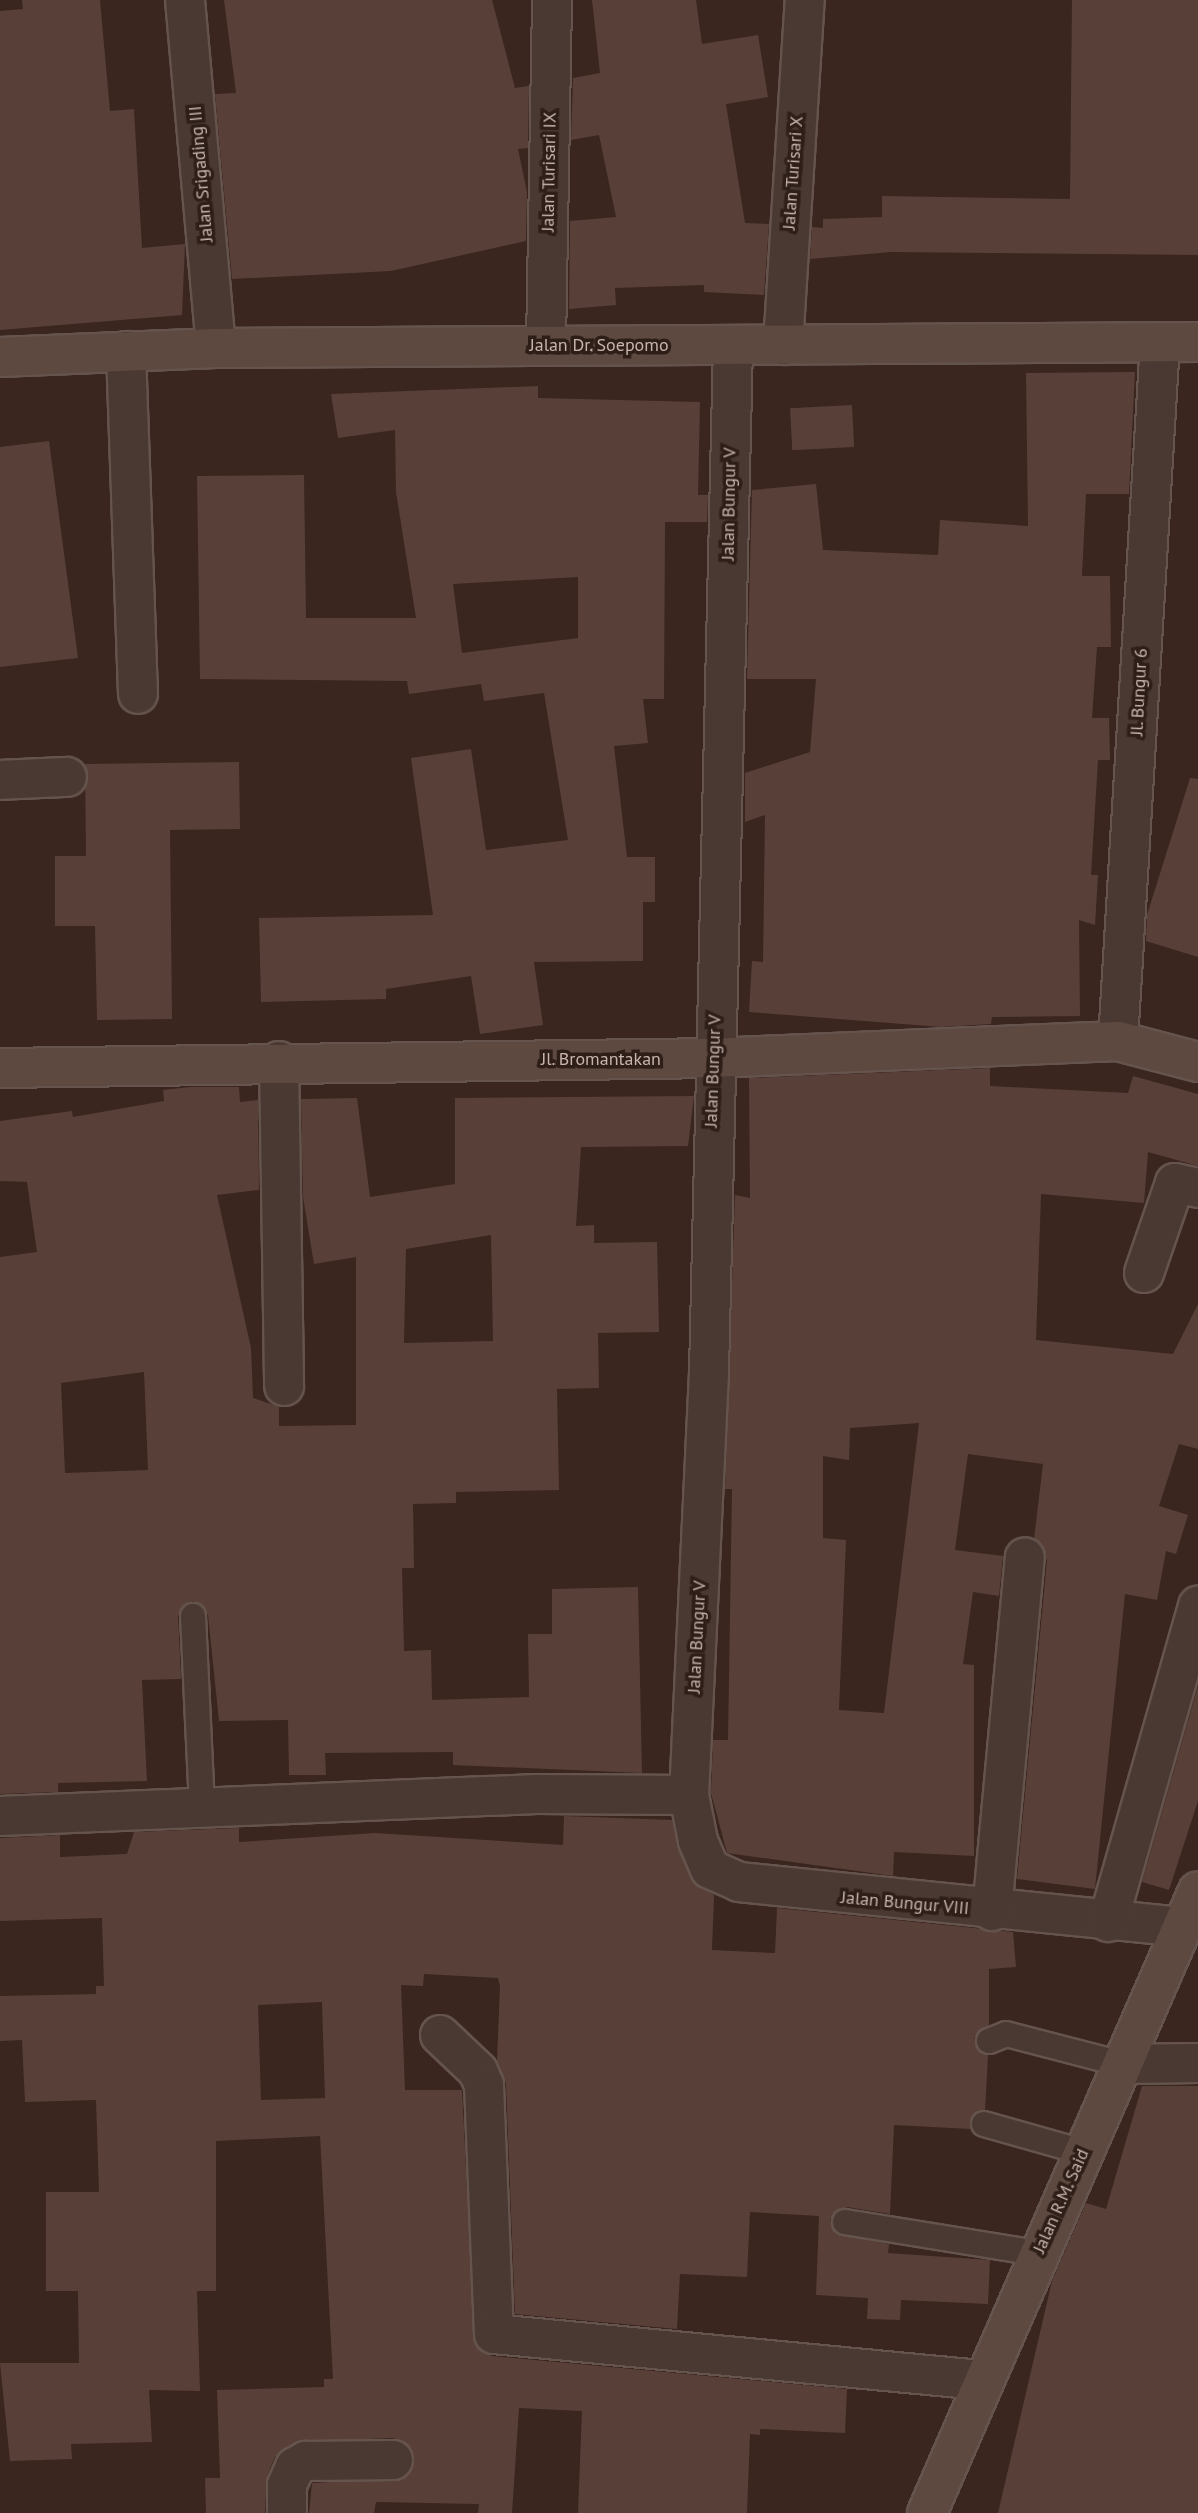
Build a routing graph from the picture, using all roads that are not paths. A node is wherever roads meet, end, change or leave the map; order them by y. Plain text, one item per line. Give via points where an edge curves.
1 (185, 0) edge
2 (552, 0) edge
3 (806, 0) edge
4 (1160, 342) junction
5 (1198, 342) edge
6 (546, 345) junction
7 (783, 345) junction
8 (733, 346) junction
9 (216, 348) junction
10 (126, 351) junction
11 (0, 357) edge
12 (138, 694) dead end
13 (68, 777) dead end
14 (0, 780) edge
15 (1118, 1041) junction
16 (712, 1058) junction
17 (279, 1061) junction
18 (1198, 1062) edge
19 (0, 1068) edge
20 (1198, 1188) edge
21 (1144, 1273) dead end
22 (284, 1386) dead end
23 (1025, 1558) dead end
24 (1198, 1606) edge
25 (193, 1616) dead end
26 (689, 1795) junction
27 (202, 1807) junction
28 (0, 1816) edge
29 (1193, 1903) edge
30 (992, 1911) junction
31 (1108, 1922) junction
32 (440, 2035) dead end
33 (989, 2040) dead end
34 (1198, 2063) edge
35 (1122, 2064) junction
36 (984, 2124) dead end
37 (1083, 2151) junction
38 (845, 2222) dead end
39 (1037, 2253) junction
40 (981, 2380) junction
41 (393, 2460) dead end
42 (287, 2513) edge
43 (927, 2513) edge

1 - 9 street, Jalan Srigading III
2 - 6 street, Jalan Turisari IX
3 - 7 street, Jalan Turisari X
4 - 5 main road, Jalan Dr. Soepomo
4 - 7 main road, Jalan Dr. Soepomo
4 - 15 street, Jl. Bungur 6
6 - 8 main road, Jalan Dr. Soepomo
6 - 9 main road, Jalan Dr. Soepomo
7 - 8 main road, Jalan Dr. Soepomo
8 - 16 street, Jalan Bungur V via 724,835
9 - 10 main road, Jalan Dr. Soepomo
10 - 11 main road, Jalan Dr. Soepomo
10 - 12 street
13 - 14 street
15 - 16 main road, Jl. Bromantakan
15 - 18 main road, Jl. Bromantakan
16 - 17 main road, Jl. Bromantakan
16 - 26 street, Jalan Bungur V via 709,1371
17 - 19 main road, Jl. Bromantakan
17 - 22 street
20 - 21 street via 1175,1183
23 - 30 street
24 - 31 street
25 - 27 lane
26 - 27 street
26 - 30 street, Jalan Bungur VIII via 710,1870 739,1882
27 - 28 street
29 - 31 street, Jalan Bungur VIII
29 - 35 main road, Jalan R.M. Said
30 - 31 street, Jalan Bungur VIII
32 - 40 street via 478,2071 484,2085 494,2333
33 - 35 lane via 1006,2034
34 - 35 street
35 - 37 main road, Jalan R.M. Said
36 - 37 lane
37 - 39 main road, Jalan R.M. Said
38 - 39 lane
39 - 40 main road, Jalan R.M. Said
40 - 43 main road, Jalan R.M. Said
41 - 42 street via 306,2460 295,2467 287,2485

